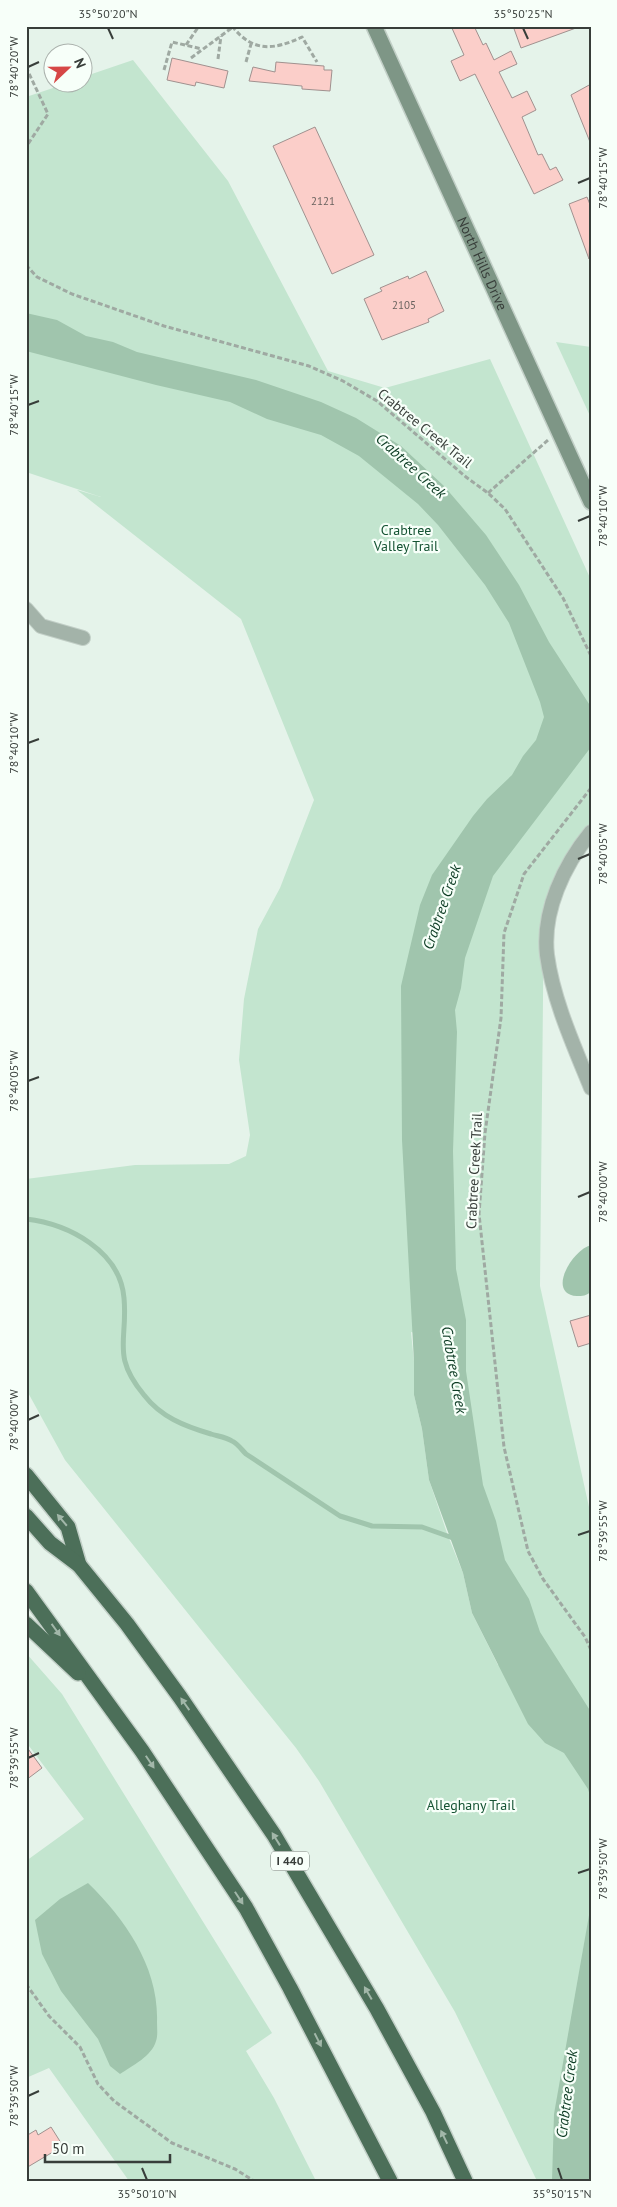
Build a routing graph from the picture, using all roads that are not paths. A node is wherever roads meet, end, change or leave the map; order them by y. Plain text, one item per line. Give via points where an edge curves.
1 (374, 26) edge
2 (591, 502) edge
3 (26, 609) edge
4 (83, 638) dead end
5 (591, 832) edge
6 (591, 1088) edge
7 (26, 1475) edge
8 (26, 1516) edge
9 (79, 1565) junction
10 (26, 1591) edge
11 (26, 1624) edge
12 (103, 1696) junction
13 (390, 2181) edge
14 (465, 2181) edge

1 - 2 main road, North Hills Drive
3 - 4 street via 41,626
5 - 6 street via 576,850 558,886 547,953 558,996
9 -> 7 highway via 68,1528
8 - 9 highway, I 440 via 50,1543
14 -> 9 highway, I 440 via 377,2009 274,1835 180,1697
10 -> 12 highway
11 - 12 highway
12 -> 13 highway via 246,1908

